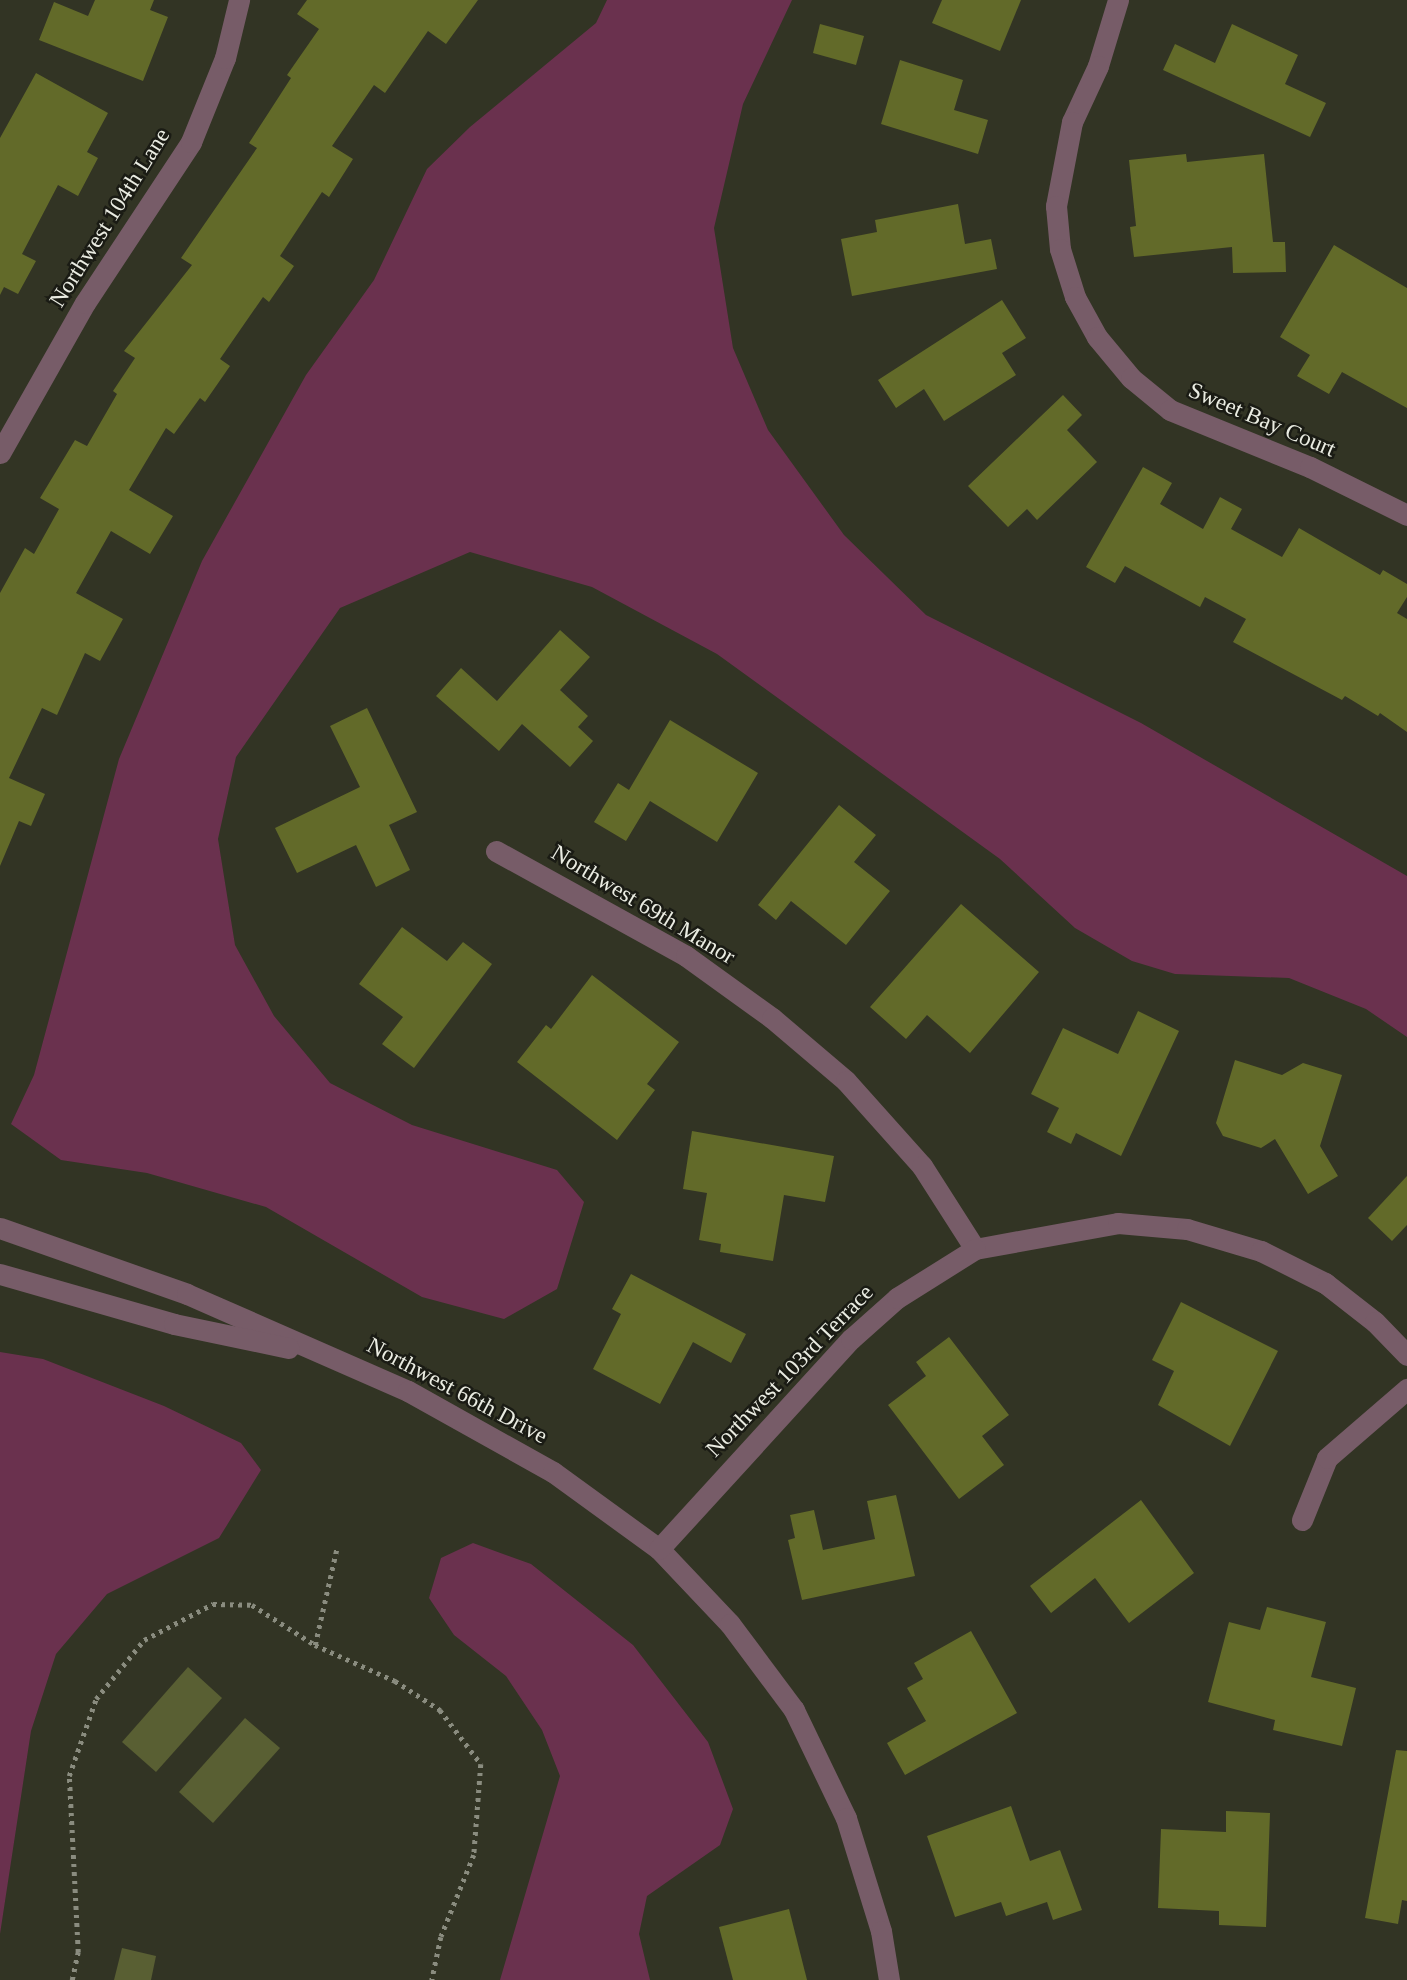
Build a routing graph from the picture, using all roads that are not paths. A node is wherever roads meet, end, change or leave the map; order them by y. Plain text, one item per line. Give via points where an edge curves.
1 (239, 0) edge
2 (1118, 0) edge
3 (0, 453) edge
4 (1407, 515) edge
5 (496, 850) dead end
6 (0, 1228) edge
7 (975, 1250) junction
8 (0, 1274) edge
9 (1407, 1355) edge
10 (336, 1358) junction
11 (1407, 1389) edge
12 (1301, 1520) dead end
13 (659, 1549) junction
14 (889, 1980) edge

1 - 3 street, Northwest 104th Lane via 225,58 191,142 85,303
2 - 4 street, Sweet Bay Court via 1098,66 1072,122 1056,206 1060,249 1075,297 1091,327 1131,378 1170,410 1310,467
5 - 7 street, Northwest 69th Manor via 686,956 772,1018 846,1081 922,1166
6 - 10 street, Northwest 66th Drive via 187,1294
7 - 9 street via 1118,1223 1187,1229 1261,1251 1325,1283 1375,1322
7 - 13 street, Northwest 103rd Terrace via 897,1298 851,1339
8 - 10 street, Northwest 66th Drive via 174,1324
10 - 13 street, Northwest 66th Drive via 467,1421 553,1472
11 - 12 street via 1327,1458
13 - 14 street, Northwest 66th Drive via 730,1624 794,1710 846,1818 881,1931

